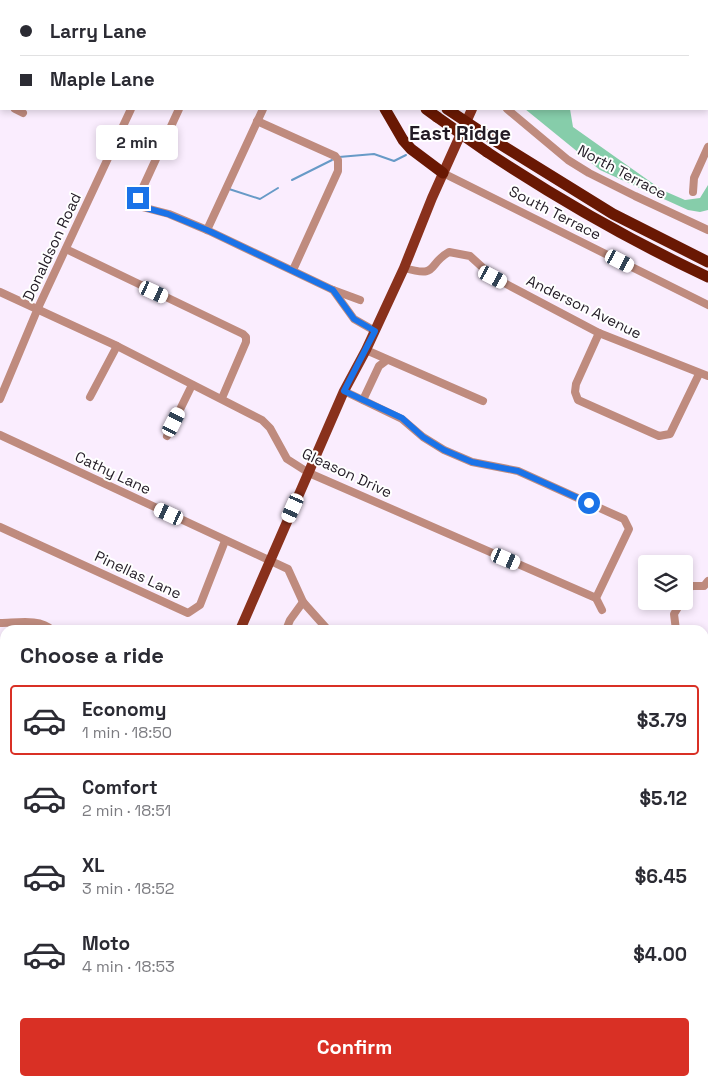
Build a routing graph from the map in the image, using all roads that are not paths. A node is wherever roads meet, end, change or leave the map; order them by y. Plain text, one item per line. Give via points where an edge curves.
1 (17, 110) edge
2 (131, 110) edge
3 (179, 110) edge
4 (262, 110) edge
5 (386, 110) edge
6 (427, 110) edge
7 (448, 110) edge
8 (472, 110) edge
9 (508, 110) edge
10 (22, 113) dead end
11 (257, 121) junction
12 (708, 147) edge
13 (443, 173) junction
14 (693, 192) dead end
15 (207, 230) junction
16 (708, 230) edge
17 (66, 249) junction
18 (708, 262) edge
19 (404, 268) junction
20 (293, 270) junction
21 (708, 277) edge
22 (333, 290) junction
23 (0, 292) edge
24 (360, 300) dead end
25 (708, 305) edge
26 (38, 308) junction
27 (375, 331) junction
28 (599, 333) junction
29 (117, 346) junction
30 (366, 350) junction
31 (387, 360) junction
32 (699, 374) junction
33 (708, 376) edge
34 (192, 385) junction
35 (344, 391) junction
36 (90, 398) dead end
37 (222, 398) junction
38 (0, 399) edge
39 (363, 400) junction
40 (483, 401) dead end
41 (0, 435) edge
42 (167, 436) dead end
43 (309, 473) junction
44 (0, 527) edge
45 (225, 541) junction
46 (270, 561) junction
47 (708, 581) edge
48 (693, 586) edge
49 (596, 598) junction
50 (303, 602) junction
51 (602, 610) dead end
52 (677, 610) edge
53 (0, 624) edge
54 (47, 625) edge
55 (242, 625) edge
56 (288, 625) edge
57 (324, 625) edge
58 (675, 625) edge

1 - 10 street
2 - 17 street, Donaldson Road
3 - 15 street via 138,198 142,207
4 - 11 street
5 - 13 highway via 411,149
6 - 21 highway, bridge via 539,186 657,253
7 - 18 highway, bridge via 613,214
8 - 13 main road
9 - 16 street, North Terrace via 568,160 589,173
11 - 15 street
11 - 20 street via 338,160 338,171
12 - 14 street via 694,178
13 - 19 main road
13 - 25 street, South Terrace
15 - 20 street
17 - 26 street, Donaldson Road
17 - 37 street via 243,334 246,342
19 - 27 main road
19 - 28 street, Anderson Avenue via 422,273 433,268 441,256 449,252 470,256 493,277
20 - 22 street
22 - 24 street
22 - 27 street via 354,319
23 - 26 street, Gleason Drive
26 - 29 street, Gleason Drive
26 - 38 street, Donaldson Road
27 - 30 main road
28 - 32 street, Anderson Avenue
28 - 32 street via 576,384 578,400 659,436 670,434
29 - 34 street, Gleason Drive
29 - 36 street
30 - 31 street
30 - 35 main road
31 - 39 street via 379,366
31 - 40 street
32 - 33 street, Anderson Avenue
34 - 37 street, Gleason Drive
34 - 42 street
35 - 39 street
35 - 43 main road
37 - 43 street, Gleason Drive via 262,420 288,459
39 - 49 street via 402,418 444,450 472,462 518,471 624,519 629,529
41 - 45 street, Cathy Lane
43 - 46 main road
43 - 49 street, Gleason Drive
44 - 45 street, Pinellas Lane via 188,613 200,605
45 - 46 street, Cathy Lane
46 - 50 street, Cathy Lane via 288,569
46 - 55 main road
47 - 48 street via 704,586
49 - 51 street
50 - 56 street
50 - 57 street, Cathy Lane
52 - 58 street
53 - 54 street

